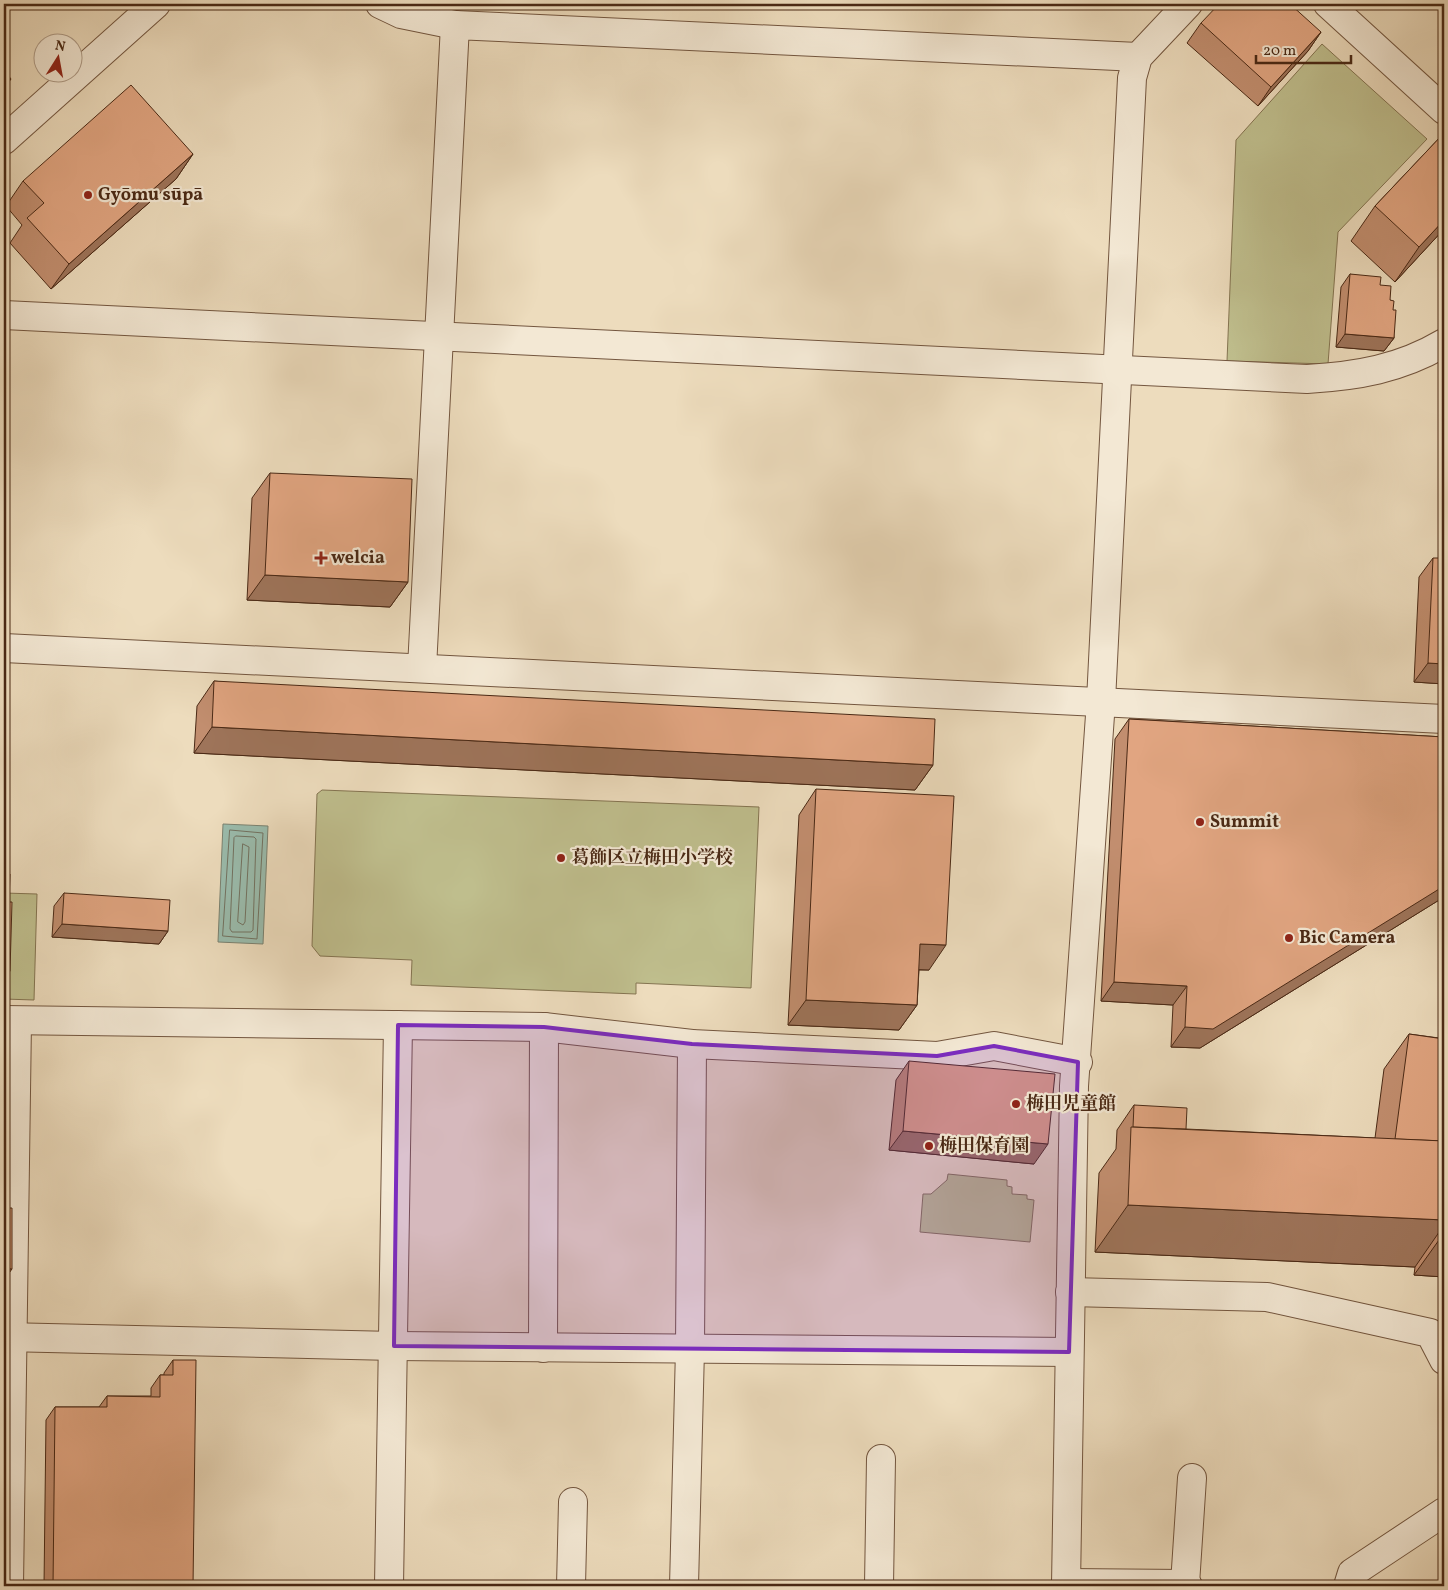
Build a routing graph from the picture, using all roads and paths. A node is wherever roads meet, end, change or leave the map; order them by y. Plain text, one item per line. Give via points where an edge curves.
1 (156, 4) edge
2 (380, 4) edge
3 (1188, 4) edge
4 (1328, 4) edge
5 (455, 25) junction
6 (1138, 57) junction
7 (1444, 110) edge
8 (4, 140) edge
9 (4, 315) edge
10 (440, 338) junction
11 (1444, 343) edge
12 (1117, 371) junction
13 (4, 648) edge
14 (422, 668) junction
15 (1101, 701) junction
16 (1444, 719) edge
17 (10, 1021) edge
18 (398, 1025) junction
19 (544, 1027) junction
20 (692, 1044) junction
21 (1078, 1062) junction
22 (1070, 1292) junction
23 (8, 1337) edge
24 (394, 1346) junction
25 (543, 1348) junction
26 (690, 1349) junction
27 (1069, 1352) junction
28 (1444, 1360) edge
29 (881, 1458) dead end
30 (1192, 1478) dead end
31 (573, 1502) dead end
32 (1444, 1512) edge
33 (1066, 1585) edge
34 (1186, 1585) edge
35 (9, 1586) edge
36 (389, 1586) edge
37 (571, 1586) edge
38 (684, 1586) edge
39 (879, 1586) edge
40 (1348, 1586) edge

1 - 8 street
2 - 5 street via 401,14
3 - 6 street
4 - 7 street
5 - 6 street
5 - 10 street
6 - 12 street via 1132,78
9 - 10 street
10 - 12 street
10 - 14 street
11 - 12 street via 1400,365 1354,376 1307,380
12 - 15 street
13 - 14 street
14 - 15 street
15 - 16 street
15 - 21 street
17 - 18 street
17 - 23 street
18 - 19 street
18 - 24 street
19 - 20 street
19 - 25 street
20 - 21 street via 937,1056 994,1046
20 - 26 street
21 - 22 street via 1074,1086
22 - 27 street
22 - 28 street via 1267,1297 1430,1333
23 - 24 street
23 - 35 street
24 - 25 street
24 - 36 street
25 - 26 street
26 - 27 street
26 - 38 street
27 - 33 street
29 - 39 street
30 - 34 street
31 - 37 street
32 - 40 street via 1352,1573
33 - 34 street

